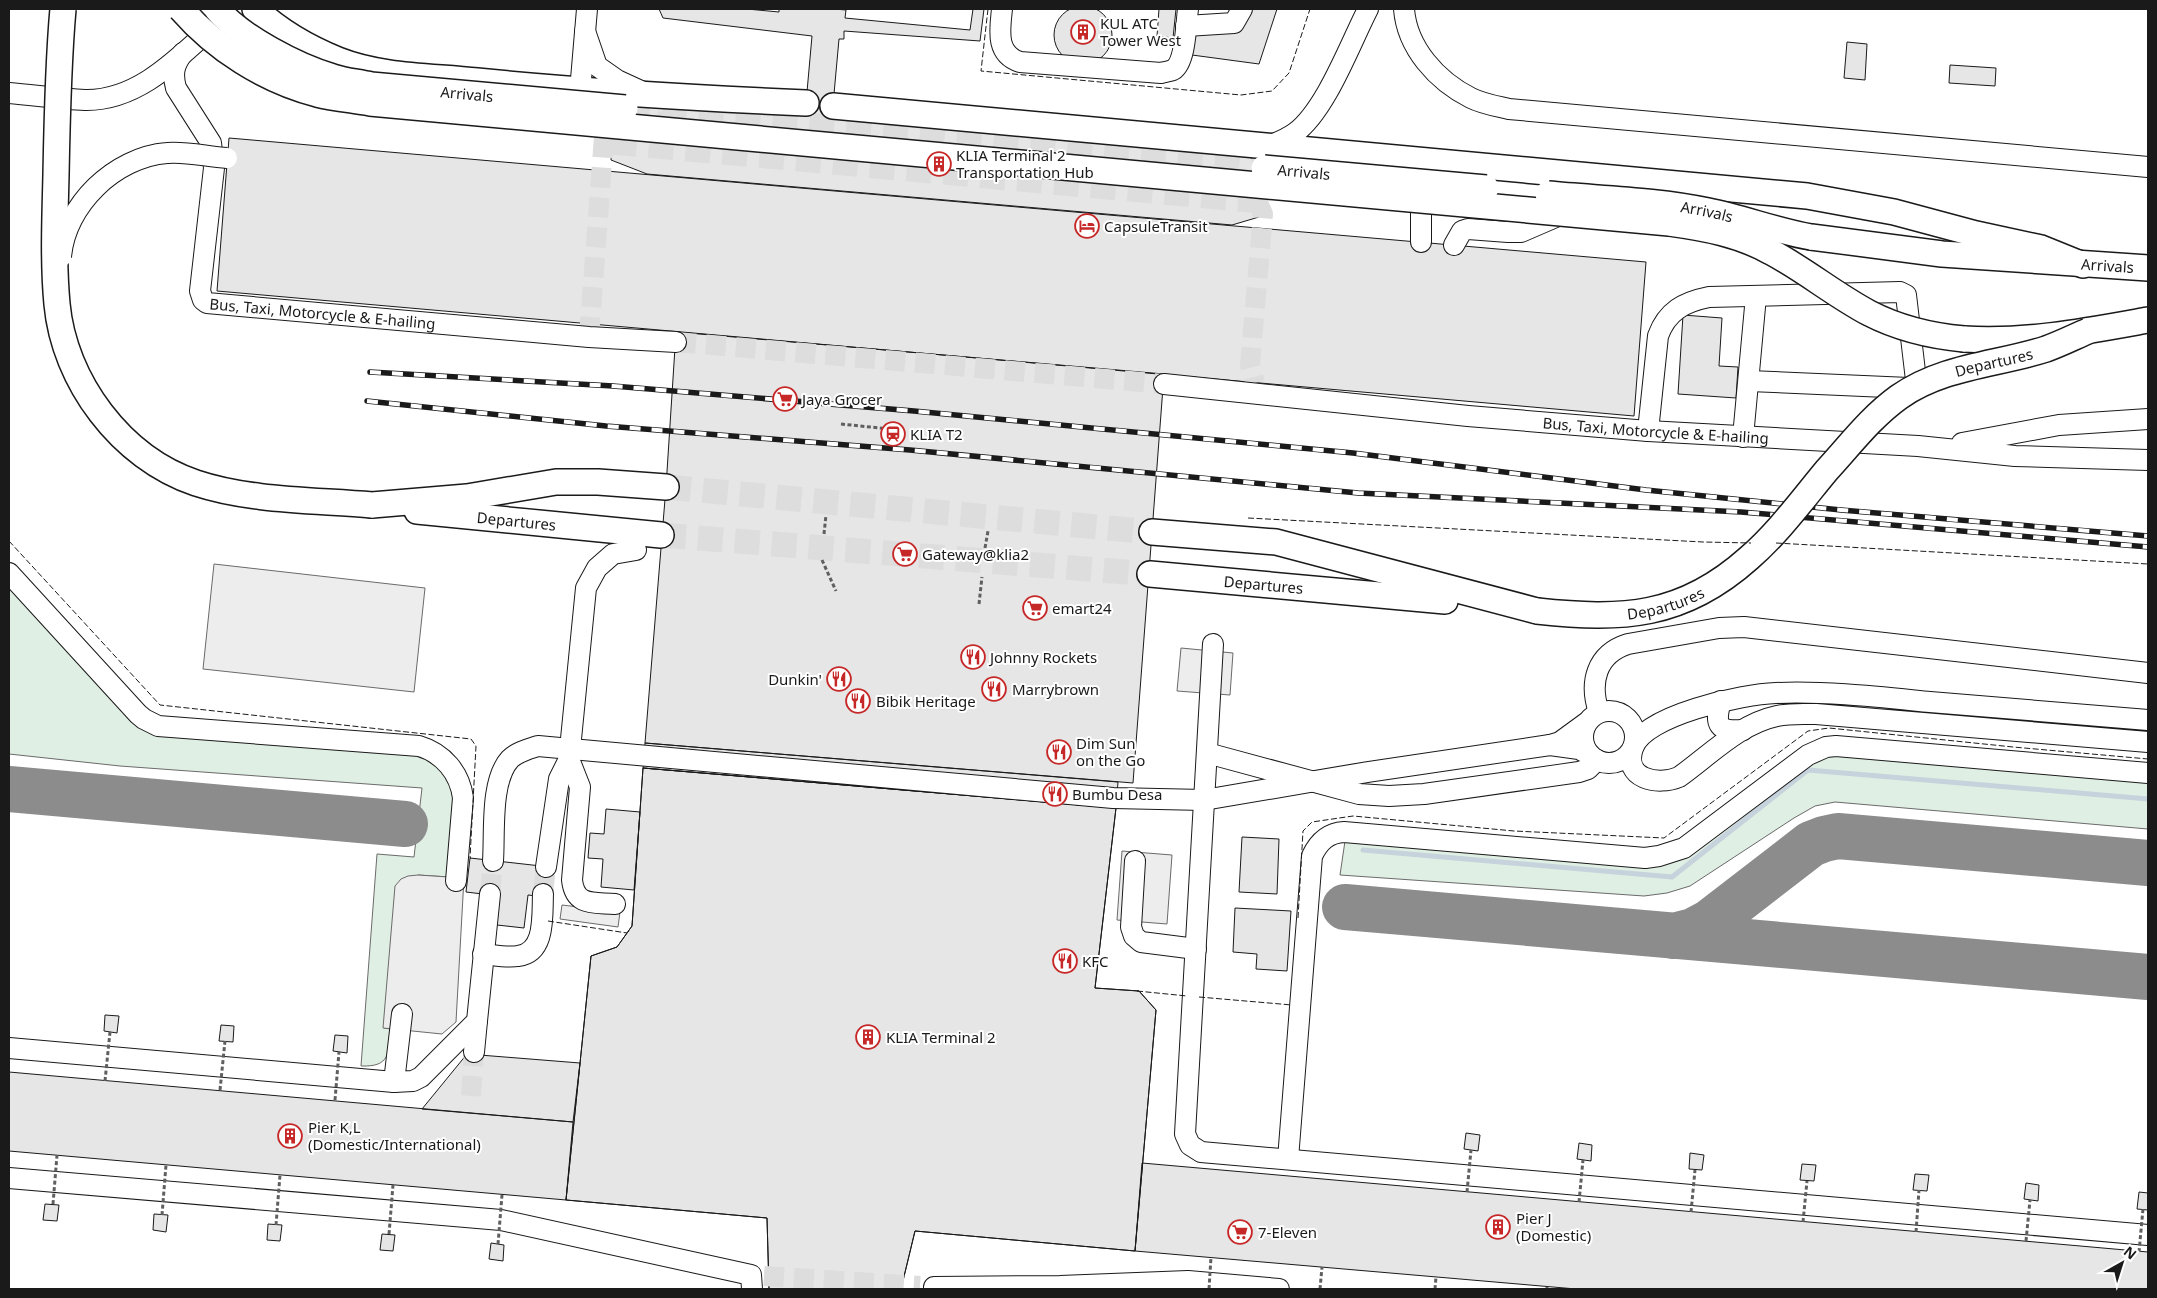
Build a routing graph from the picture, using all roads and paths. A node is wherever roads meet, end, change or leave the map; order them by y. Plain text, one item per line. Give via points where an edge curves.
1 (63, 9) edge
2 (181, 9) edge
3 (216, 9) edge
4 (233, 9) edge
5 (255, 9) edge
6 (587, 9) edge
7 (1002, 9) edge
8 (1242, 9) edge
9 (1368, 9) edge
10 (1404, 9) edge
11 (1187, 17) edge
12 (585, 31) junction
13 (183, 53) junction
14 (580, 91) junction
15 (453, 92) junction
16 (9, 93) edge
17 (657, 96) junction
18 (620, 103) junction
19 (806, 103) dead end
20 (833, 106) dead end
21 (612, 142) tunnel mouth
22 (1362, 154) junction
23 (1267, 156) junction
24 (227, 158) dead end
25 (2148, 167) edge
26 (1654, 181) junction
27 (1487, 188) junction
28 (1261, 201) tunnel mouth
29 (1421, 242) dead end
30 (1454, 245) dead end
31 (2083, 265) junction
32 (2148, 268) edge
33 (1756, 296) junction
34 (57, 304) junction
35 (2148, 320) edge
36 (2088, 331) junction
37 (676, 342) tunnel mouth
38 (1749, 381) junction
39 (1164, 384) tunnel mouth
40 (2148, 419) edge
41 (841, 424) dead end
42 (899, 430) dead end
43 (1648, 431) junction
44 (1743, 437) junction
45 (1918, 446) junction
46 (2148, 460) edge
47 (666, 487) tunnel mouth
48 (372, 505) junction
49 (826, 515) dead end
50 (988, 531) dead end
51 (1152, 532) tunnel mouth
52 (824, 534) dead end
53 (661, 535) tunnel mouth
54 (985, 548) dead end
55 (636, 550) dead end
56 (822, 560) dead end
57 (9, 573) edge
58 (1150, 574) tunnel mouth
59 (982, 577) dead end
60 (836, 591) dead end
61 (979, 604) dead end
62 (1537, 611) junction
63 (1213, 644) dead end
64 (2148, 673) edge
65 (1721, 701) junction
66 (1592, 718) junction
67 (2148, 720) edge
68 (1744, 730) junction
69 (2148, 742) edge
70 (1550, 745) junction
71 (1633, 746) junction
72 (569, 753) junction
73 (1207, 754) junction
74 (1594, 758) junction
75 (2148, 773) edge
76 (1318, 782) junction
77 (1204, 800) junction
78 (493, 861) tunnel mouth
79 (1135, 861) dead end
80 (546, 867) tunnel mouth
81 (456, 881) dead end
82 (490, 894) tunnel mouth
83 (543, 894) tunnel mouth
84 (615, 904) dead end
85 (1196, 949) junction
86 (483, 954) junction
87 (402, 1014) dead end
88 (477, 1021) junction
89 (110, 1032) dead end
90 (225, 1041) dead end
91 (9, 1048) edge
92 (339, 1052) dead end
93 (474, 1052) tunnel mouth
94 (105, 1080) dead end
95 (394, 1082) junction
96 (220, 1090) dead end
97 (335, 1100) dead end
98 (1471, 1150) dead end
99 (57, 1155) dead end
100 (1288, 1158) junction
101 (1583, 1160) dead end
102 (166, 1165) dead end
103 (1695, 1170) dead end
104 (280, 1175) dead end
105 (9, 1178) edge
106 (1806, 1181) dead end
107 (393, 1185) dead end
108 (1919, 1190) dead end
109 (1467, 1192) dead end
110 (502, 1195) dead end
111 (2030, 1200) dead end
112 (1579, 1202) dead end
113 (52, 1204) dead end
114 (2143, 1209) dead end
115 (1691, 1212) dead end
116 (162, 1215) dead end
117 (1803, 1222) dead end
118 (276, 1225) dead end
119 (1916, 1232) dead end
120 (389, 1234) dead end
121 (2026, 1242) dead end
122 (498, 1244) dead end
123 (2144, 1244) edge
124 (1211, 1257) dead end
125 (1322, 1267) dead end
126 (1436, 1277) dead end
127 (756, 1280) tunnel mouth
128 (929, 1288) edge
129 (1209, 1289) edge
130 (1279, 1289) edge
131 (1320, 1289) edge
132 (1435, 1289) edge

1 - 34 main road, bridge via 54,232
2 - 36 main road, bridge via 214,43 239,60 316,94 344,99 1669,223 1714,230 1752,242 1870,314 1939,337 1988,340
3 - 15 main road, Arrivals, bridge via 246,34 311,70 371,85
4 - 13 street
5 - 14 main road via 310,47 374,71
6 - 12 street
7 - 11 street via 1001,44 1011,60 1161,73 1173,70 1179,63
8 - 11 street via 1234,23
9 - 23 street via 1315,111
10 - 25 street via 1414,45 1426,62 1455,89 1489,105
12 - 14 street
12 - 17 street via 597,66 627,86
13 - 16 street via 141,85 106,98 86,100
13 - 37 street, Bus, Taxi, Motorcycle & E-hailing via 176,62 176,88 211,143 214,168 200,291 207,303
14 - 18 main road
15 - 18 main road, Arrivals, bridge
15 - 21 main road, bridge via 538,126
17 - 18 main road
17 - 19 main road
20 - 23 main road
22 - 23 main road
22 - 26 main road
22 - 29 street via 1381,161 1418,194 1422,214
23 - 27 main road, Arrivals, bridge
24 - 34 street, bridge via 168,153 153,155 131,161 102,181 79,209 66,234 61,250
26 - 30 street via 1609,193 1521,232 1468,229 1462,231
26 - 31 main road via 1807,196 1894,212 2041,248
27 - 28 main road, bridge via 1309,203
27 - 31 main road, Arrivals, bridge via 1706,210 1788,233 1838,241 1942,254
31 - 32 main road, Arrivals
33 - 38 street
33 - 38 street via 1900,292 1906,295 1916,380 1908,388
33 - 43 street via 1709,297 1691,301 1670,314 1658,336
34 - 48 main road, bridge via 68,352 92,401 125,440 149,459 194,482 219,489
35 - 36 main road
36 - 62 main road, Departures, bridge via 2045,349 1963,369 1900,396 1868,424 1750,558 1713,587 1694,597 1671,606 1622,615
38 - 44 street
39 - 43 street, Bus, Taxi, Motorcycle & E-hailing via 1260,389
40 - 45 street via 2059,425 1970,442
41 - 42 path
43 - 44 street, Bus, Taxi, Motorcycle & E-hailing
44 - 45 street, Bus, Taxi, Motorcycle & E-hailing
45 - 46 street, Bus, Taxi, Motorcycle & E-hailing via 2015,456
47 - 48 main road via 556,482 467,497
48 - 53 main road, Departures via 450,516
49 - 52 path
50 - 54 path
51 - 62 main road via 1276,542
55 - 72 street via 612,554 597,568 586,588
56 - 60 path
57 - 81 street via 138,714 150,723 429,749 458,778 462,793
58 - 62 main road, Departures
59 - 61 path
63 - 73 street
64 - 66 street via 1732,626 1628,644 1612,650 1599,667
65 - 67 street via 1774,693 1829,693
65 - 68 street via 1717,722 1729,731
65 - 71 street via 1660,722
66 - 70 street via 1560,742
66 - 71 street via 1616,711 1624,715 1634,729
66 - 74 street via 1582,740
68 - 69 street via 1777,716 1816,714
68 - 71 street via 1679,777 1667,781 1646,779 1635,771 1630,761
70 - 74 street via 1579,750
70 - 76 street
71 - 74 street via 1629,754 1614,763
72 - 77 street via 1113,798
72 - 78 street via 538,746 511,758 501,773 496,792
72 - 80 street via 559,779
72 - 84 street via 580,787 573,892 582,901
73 - 76 street
73 - 77 street
74 - 76 street via 1588,769 1579,772 1424,794 1358,794
75 - 100 street via 1836,746 1808,755 1684,848 1659,856 1645,858 1344,832 1329,835 1312,856
76 - 77 street
77 - 85 street
79 - 85 street via 1131,927 1134,936 1141,942
82 - 86 street
83 - 86 street via 541,932 536,946 517,957
85 - 100 street via 1185,1134 1190,1144 1201,1152
86 - 88 street
87 - 95 street
88 - 93 street
88 - 95 street via 421,1076 408,1082
89 - 94 path, bridge
90 - 96 path, bridge
91 - 95 street
92 - 97 path, bridge
98 - 109 path, bridge
99 - 113 path, bridge
100 - 123 street
101 - 112 path, bridge
102 - 116 path, bridge
103 - 115 path, bridge
104 - 118 path, bridge
105 - 127 street via 501,1220
106 - 117 path, bridge
107 - 120 path, bridge
108 - 119 path, bridge
110 - 122 path, bridge
111 - 121 path, bridge
114 - 123 path, bridge
124 - 129 path, bridge
125 - 131 path
126 - 132 path
128 - 130 street via 1188,1281

